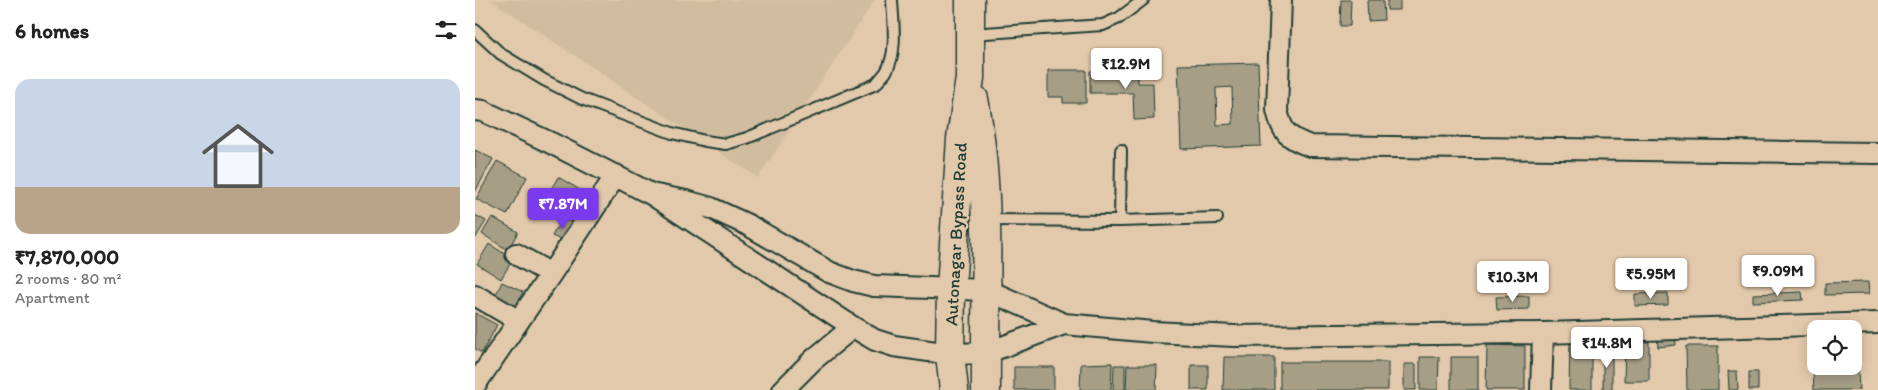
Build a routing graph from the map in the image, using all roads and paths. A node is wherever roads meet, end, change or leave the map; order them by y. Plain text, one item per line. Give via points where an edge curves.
1 (893, 0) edge
2 (970, 0) edge
3 (1143, 0) edge
4 (1281, 0) edge
5 (475, 30) edge
6 (970, 34) junction
7 (970, 78) junction
8 (477, 109) edge
9 (1121, 150) dead end
10 (1878, 153) edge
11 (616, 175) junction
12 (651, 194) junction
13 (1217, 218) dead end
14 (985, 220) junction
15 (1120, 221) junction
16 (516, 254) dead end
17 (551, 274) junction
18 (951, 289) junction
19 (987, 290) junction
20 (475, 295) edge
21 (519, 321) junction
22 (1878, 323) edge
23 (1064, 324) junction
24 (853, 327) junction
25 (1543, 333) junction
26 (986, 353) junction
27 (950, 354) junction
28 (475, 385) edge
29 (783, 390) edge
30 (954, 390) edge
31 (986, 390) edge
32 (1541, 390) edge

1 - 5 lane via 893,49 886,72 876,84 747,138 725,144 672,133 582,100 501,54
2 - 6 main road, Autonagar Bypass Road
3 - 6 lane via 1119,18 1103,24
4 - 10 street via 1277,110 1281,128 1295,140 1310,146
6 - 7 main road, Autonagar Bypass Road
7 - 14 main road, Autonagar Bypass Road via 981,139
7 - 18 main road, Autonagar Bypass Road via 961,139
8 - 11 street
9 - 15 lane
11 - 12 street
11 - 17 street
12 - 18 street via 711,208 748,225 829,272 853,281 874,286
12 - 24 street
13 - 15 lane
14 - 15 lane
14 - 19 main road, Autonagar Bypass Road
16 - 17 street
17 - 21 street
18 - 19 street
18 - 27 main road, Autonagar Bypass Road
19 - 23 street
19 - 26 main road, Autonagar Bypass Road
20 - 21 street
21 - 28 street
22 - 25 street
23 - 25 street via 1234,336
23 - 26 street
24 - 27 street via 875,340 894,346
24 - 29 street
25 - 32 street
26 - 27 street
26 - 31 main road, Autonagar Bypass Road
27 - 30 main road, Autonagar Bypass Road

